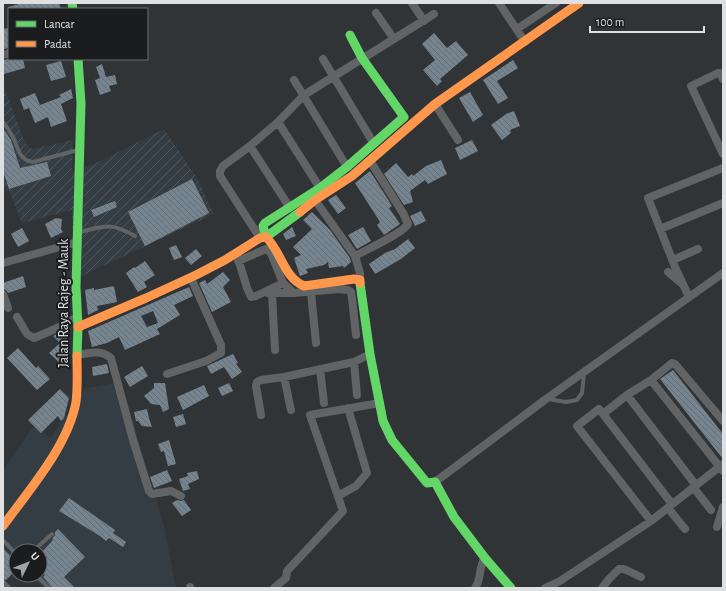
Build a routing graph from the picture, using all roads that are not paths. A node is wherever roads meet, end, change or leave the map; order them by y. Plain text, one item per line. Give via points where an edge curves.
1 (412, 3) edge
2 (499, 3) edge
3 (556, 3) edge
4 (579, 3) edge
5 (376, 13) dead end
6 (434, 14) dead end
7 (424, 21) junction
8 (516, 29) junction
9 (350, 35) dead end
10 (394, 38) junction
11 (525, 42) junction
12 (362, 58) junction
13 (323, 59) dead end
14 (78, 60) edge
15 (333, 76) junction
16 (723, 79) edge
17 (294, 80) dead end
18 (304, 95) junction
19 (435, 104) junction
20 (3, 122) edge
21 (278, 122) junction
22 (458, 140) dead end
23 (374, 144) junction
24 (250, 146) junction
25 (79, 150) junction
26 (723, 154) edge
27 (370, 161) junction
28 (346, 167) junction
29 (723, 168) edge
30 (320, 188) junction
31 (315, 200) junction
32 (723, 203) edge
33 (290, 208) junction
34 (660, 229) junction
35 (77, 232) junction
36 (135, 236) dead end
37 (263, 237) junction
38 (77, 242) junction
39 (698, 249) dead end
40 (355, 256) junction
41 (237, 257) junction
42 (673, 260) junction
43 (3, 263) edge
44 (668, 272) dead end
45 (723, 273) edge
46 (191, 278) junction
47 (360, 280) junction
48 (283, 283) junction
49 (683, 285) junction
50 (311, 292) junction
51 (263, 293) junction
52 (294, 293) junction
53 (3, 294) edge
54 (272, 294) junction
55 (689, 297) junction
56 (8, 308) dead end
57 (17, 317) dead end
58 (77, 317) junction
59 (78, 327) junction
60 (356, 335) dead end
61 (316, 343) dead end
62 (275, 350) dead end
63 (370, 354) junction
64 (77, 355) junction
65 (354, 362) junction
66 (320, 369) junction
67 (584, 372) junction
68 (168, 374) dead end
69 (284, 377) junction
70 (651, 380) junction
71 (357, 395) dead end
72 (627, 395) junction
73 (546, 398) junction
74 (324, 403) dead end
75 (380, 403) junction
76 (348, 408) junction
77 (291, 410) dead end
78 (603, 414) junction
79 (261, 415) dead end
80 (723, 422) edge
81 (722, 467) edge
82 (431, 483) junction
83 (694, 486) junction
84 (181, 496) dead end
85 (338, 496) junction
86 (670, 506) junction
87 (723, 507) edge
88 (711, 510) dead end
89 (651, 521) junction
90 (3, 526) edge
91 (717, 527) dead end
92 (685, 529) dead end
93 (52, 534) dead end
94 (42, 543) edge
95 (485, 558) junction
96 (641, 577) dead end
97 (3, 584) edge
98 (7, 588) edge
99 (274, 588) edge
100 (475, 588) edge
101 (511, 588) edge
102 (545, 588) edge
103 (602, 588) edge

1 - 7 street
2 - 8 street
3 - 8 street
4 - 11 street
5 - 10 street
6 - 7 street
7 - 10 street
8 - 11 street
9 - 12 street
10 - 12 street
11 - 19 street
12 - 15 street
12 - 23 street via 404,117
13 - 15 street
14 - 25 street, Jalan Raya Rajeg - Mauk
15 - 18 street
15 - 23 street
16 - 26 street via 718,73 691,86
17 - 18 street
18 - 21 street
18 - 28 street
19 - 22 street
19 - 27 street
20 - 25 lane via 23,158 28,162
21 - 24 street
21 - 30 street
23 - 28 street
24 - 33 street
24 - 37 street via 223,166 220,176
25 - 35 street, Jalan Raya Rajeg - Mauk
27 - 31 street
27 - 40 street via 408,224
28 - 30 street
29 - 34 street via 649,197
30 - 33 street
31 - 37 street
31 - 40 street
32 - 34 street
33 - 37 street via 263,226
34 - 42 street
35 - 36 lane via 116,226
35 - 38 street, Jalan Raya Rajeg - Mauk
37 - 41 street
37 - 47 street via 271,240 293,280 299,285
38 - 43 street
38 - 58 street, Jalan Raya Rajeg - Mauk
39 - 42 street
40 - 47 street
41 - 46 street
41 - 48 street via 266,249
41 - 51 street via 250,296
42 - 49 street
44 - 49 street
45 - 55 street
46 - 59 street
46 - 68 street via 221,345 221,353
47 - 63 street
48 - 51 street
48 - 52 street
49 - 55 street
50 - 52 street
50 - 60 street via 339,289 351,292
50 - 61 street
51 - 54 street
52 - 54 street
53 - 56 street
54 - 62 street
55 - 67 street
57 - 58 street via 27,334 34,338
58 - 59 street, Jalan Raya Rajeg - Mauk
59 - 64 street, Jalan Raya Rajeg - Mauk
63 - 65 street
63 - 75 street
64 - 84 street via 97,352 107,354 111,358 149,491 152,494 171,490
64 - 90 street, Jalan Raya Rajeg - Mauk via 76,401 70,424 43,472
65 - 66 street
65 - 71 street
66 - 69 street
66 - 74 street
67 - 73 street
67 - 73 lane via 582,393 577,400 566,402
69 - 77 street
69 - 79 street via 257,382
70 - 72 street
70 - 80 street via 672,364 676,364
70 - 81 street
72 - 78 street
72 - 83 street
73 - 82 street
75 - 76 street
75 - 82 street via 387,431 419,474
76 - 85 street via 367,473 356,486
76 - 85 street via 310,415
78 - 86 street
78 - 89 street via 598,409 576,426
81 - 83 street
82 - 95 street
83 - 86 street
83 - 88 street
85 - 99 street via 343,511 287,571 286,578
86 - 89 street
86 - 92 street
87 - 91 street
89 - 102 street via 560,581
93 - 94 lane
95 - 100 street
95 - 101 street
96 - 103 street via 619,569
97 - 98 street

